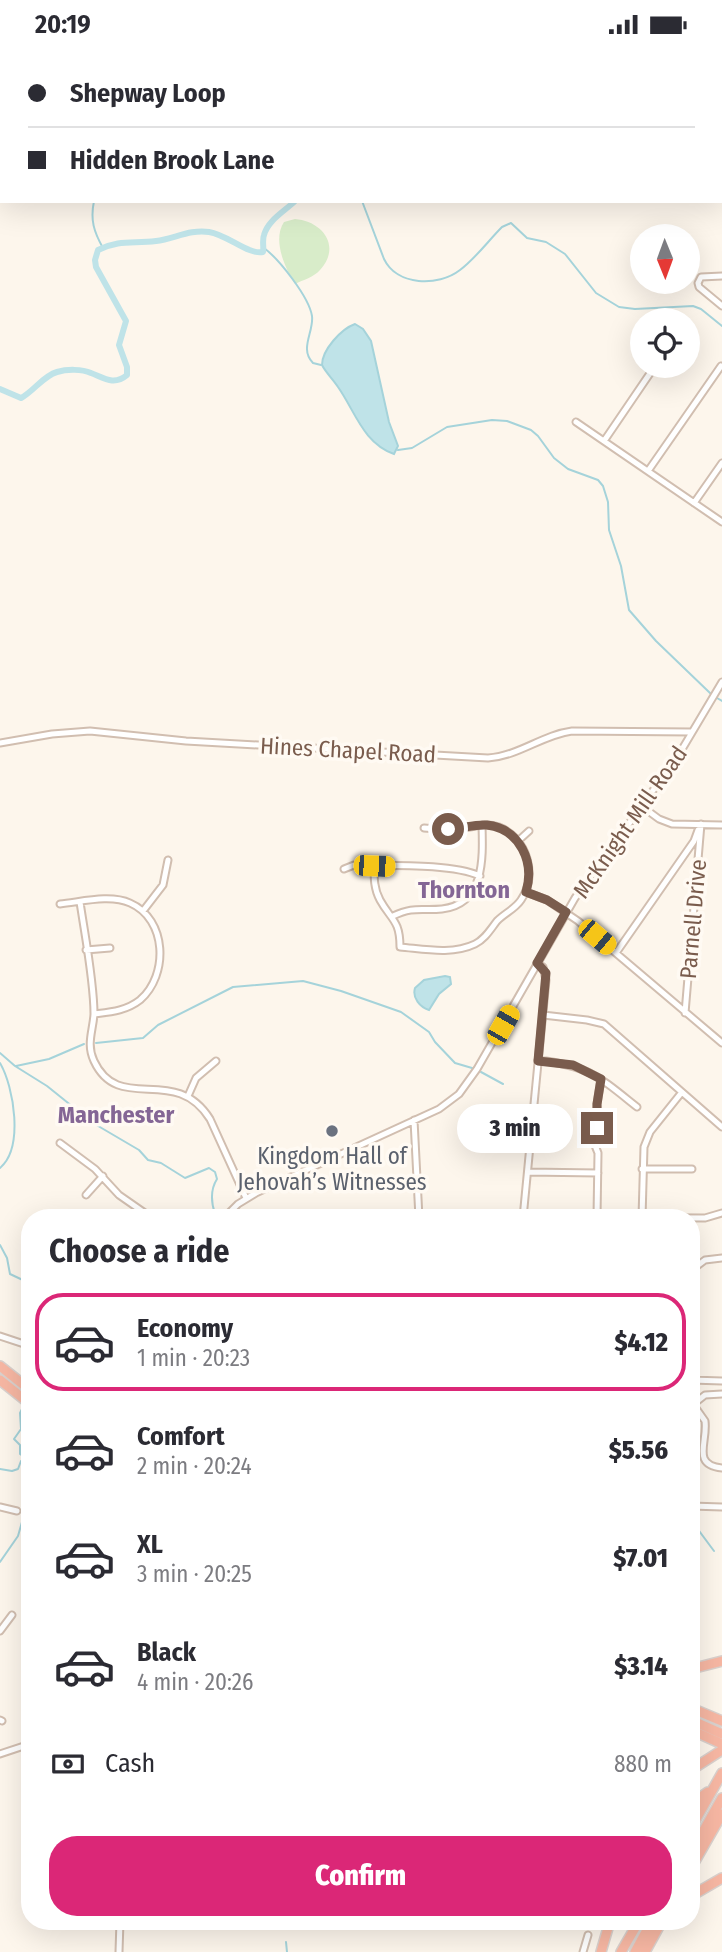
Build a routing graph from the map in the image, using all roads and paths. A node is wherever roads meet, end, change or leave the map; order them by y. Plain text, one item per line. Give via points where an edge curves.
1 (722, 276) edge
2 (722, 306) edge
3 (721, 366) edge
4 (647, 378) edge
5 (576, 422) dead end
6 (604, 441) junction
7 (722, 463) edge
8 (648, 471) junction
9 (694, 503) junction
10 (722, 522) edge
11 (722, 682) edge
12 (692, 732) junction
13 (0, 743) edge
14 (640, 806) junction
15 (701, 824) junction
16 (482, 825) junction
17 (722, 825) edge
18 (424, 828) dead end
19 (529, 831) dead end
20 (518, 841) junction
21 (168, 860) dead end
22 (374, 866) junction
23 (344, 869) dead end
24 (480, 876) junction
25 (526, 892) junction
26 (80, 902) junction
27 (60, 904) dead end
28 (144, 911) junction
29 (566, 912) junction
30 (393, 916) junction
31 (110, 948) dead end
32 (86, 950) junction
33 (616, 953) junction
34 (537, 963) junction
35 (685, 1013) junction
36 (94, 1014) junction
37 (543, 1015) junction
38 (722, 1043) edge
39 (216, 1061) dead end
40 (538, 1061) junction
41 (601, 1079) junction
42 (682, 1092) junction
43 (188, 1095) junction
44 (637, 1107) dead end
45 (414, 1120) junction
46 (722, 1127) edge
47 (597, 1128) dead end
48 (60, 1143) dead end
49 (594, 1143) dead end
50 (642, 1169) junction
51 (692, 1169) dead end
52 (528, 1173) junction
53 (598, 1173) junction
54 (103, 1177) junction
55 (86, 1195) dead end
56 (246, 1198) junction
57 (138, 1209) edge
58 (234, 1209) edge
59 (419, 1209) edge
60 (524, 1209) edge
61 (597, 1209) edge
62 (642, 1209) edge
63 (722, 1213) edge
64 (700, 1218) edge
65 (722, 1258) edge
66 (700, 1264) edge
67 (0, 1336) edge
68 (21, 1343) edge
69 (0, 1366) edge
70 (0, 1380) edge
71 (700, 1380) edge
72 (722, 1381) edge
73 (21, 1383) edge
74 (722, 1394) edge
75 (21, 1397) edge
76 (700, 1399) edge
77 (700, 1415) edge
78 (722, 1468) edge
79 (700, 1506) edge
80 (0, 1507) edge
81 (722, 1507) edge
82 (17, 1511) dead end
83 (12, 1615) dead end
84 (0, 1631) edge
85 (722, 1661) edge
86 (700, 1667) edge
87 (700, 1711) edge
88 (722, 1721) edge
89 (700, 1724) edge
90 (700, 1734) edge
91 (722, 1734) edge
92 (722, 1744) edge
93 (21, 1747) edge
94 (722, 1751) edge
95 (0, 1754) edge
96 (700, 1764) edge
97 (722, 1773) edge
98 (715, 1786) junction
99 (700, 1797) edge
100 (722, 1798) edge
101 (700, 1812) edge
102 (722, 1814) edge
103 (700, 1837) edge
104 (700, 1852) edge
105 (722, 1878) edge
106 (700, 1891) edge
107 (120, 1930) edge
108 (607, 1930) edge
109 (634, 1930) edge
110 (647, 1930) edge
111 (658, 1930) edge
112 (588, 1935) dead end
113 (119, 1952) edge
114 (583, 1952) edge
115 (601, 1952) edge
116 (621, 1952) edge
117 (635, 1952) edge
118 (645, 1952) edge

1 - 2 street via 701,277 698,283
3 - 8 street
4 - 6 street
5 - 6 street
6 - 8 street
7 - 9 street
8 - 9 street
9 - 10 street
11 - 12 street, McKnight Mill Road
12 - 13 street, Hines Chapel Road via 572,731 510,755 488,758 90,731
12 - 14 street, McKnight Mill Road
14 - 15 street via 668,823
14 - 29 street, McKnight Mill Road
15 - 17 street
15 - 33 street via 694,841
15 - 35 street, Parnell Drive
16 - 18 street
16 - 20 street via 499,828
16 - 24 street
19 - 20 street
20 - 25 street via 529,864
21 - 28 street via 163,885
22 - 23 street
22 - 24 street via 438,868
22 - 30 street via 375,886
24 - 30 street via 459,904 414,908
25 - 29 street
25 - 30 street via 477,944 446,950 400,947
26 - 27 street
26 - 28 street via 120,899
26 - 32 street
28 - 36 street via 159,939 155,978 130,1007
29 - 33 street
29 - 34 street, McKnight Mill Road
31 - 32 street
32 - 36 street
33 - 35 street
34 - 37 street via 546,973
34 - 45 street, McKnight Mill Road via 464,1089 447,1104
35 - 38 street
36 - 43 street via 90,1050 99,1069 112,1081 128,1089
37 - 40 street
37 - 42 street via 604,1024
39 - 43 street via 197,1078
40 - 41 street via 573,1065
40 - 52 street
41 - 44 street
41 - 47 street
42 - 46 street
42 - 50 street via 650,1132 643,1147
43 - 56 street via 210,1119
45 - 56 street, McKnight Mill Road
45 - 59 street
48 - 54 street
49 - 53 street
50 - 51 street
50 - 62 street
52 - 53 street
52 - 60 street
53 - 61 street
54 - 55 street
54 - 57 street
56 - 58 street, McKnight Mill Road
63 - 64 street
65 - 66 street
67 - 68 street
69 - 73 highway
70 - 75 highway
71 - 72 street
74 - 76 street
77 - 78 street via 705,1421 705,1462
79 - 81 street
80 - 82 street
83 - 84 street
85 - 86 highway
87 - 88 highway
89 - 91 highway
90 - 92 highway
93 - 95 street
94 - 96 highway
97 - 98 highway
98 - 99 highway
98 - 101 highway
100 - 103 highway
102 - 104 highway
105 - 106 highway
107 - 113 street
108 - 115 highway
109 - 116 highway
110 - 117 highway
111 - 118 highway
112 - 114 street

